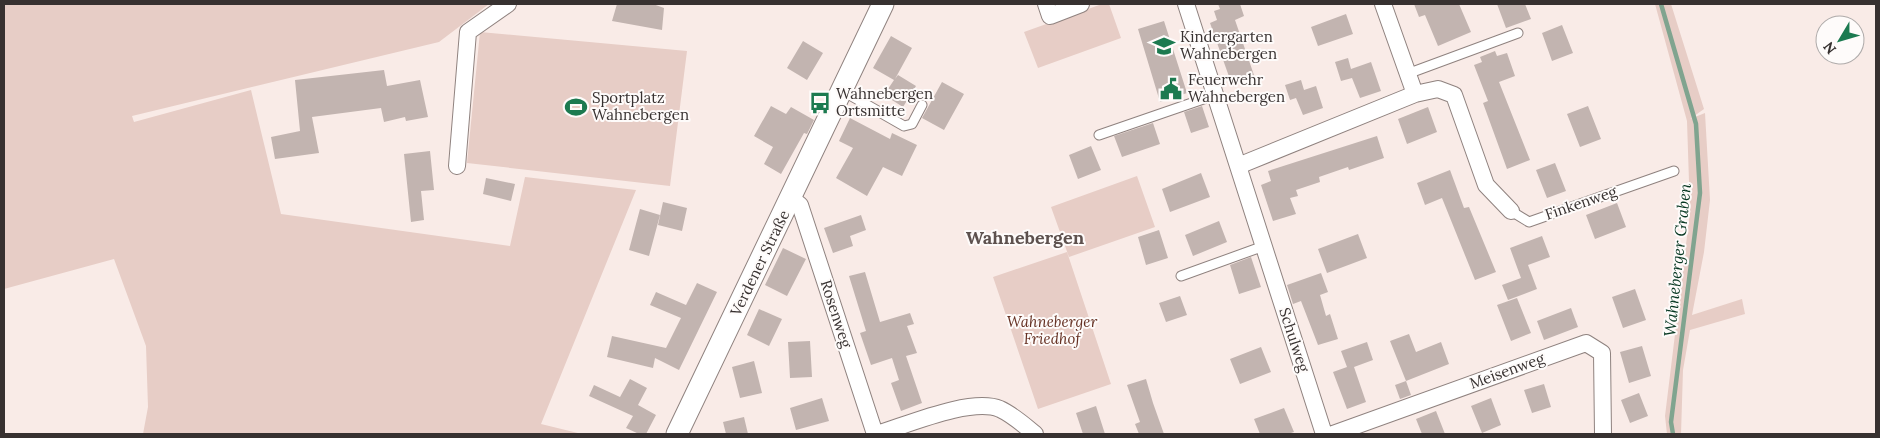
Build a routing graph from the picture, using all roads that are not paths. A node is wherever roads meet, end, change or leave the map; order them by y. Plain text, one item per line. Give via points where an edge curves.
1 (508, 4) edge
2 (883, 4) edge
3 (1046, 4) edge
4 (1081, 4) edge
5 (1186, 4) edge
6 (1383, 4) edge
7 (1518, 33) dead end
8 (1407, 74) junction
9 (841, 90) junction
10 (1415, 94) junction
11 (1215, 95) junction
12 (922, 105) dead end
13 (1099, 135) dead end
14 (457, 166) dead end
15 (1238, 166) junction
16 (1674, 171) dead end
17 (791, 198) junction
18 (1511, 212) joint
19 (1264, 246) junction
20 (1181, 276) dead end
21 (677, 434) edge
22 (876, 434) edge
23 (1034, 434) edge
24 (1324, 434) edge
25 (1333, 434) edge
26 (1603, 434) edge

1 - 14 street via 468,32
2 - 9 street, Verdener Straße
3 - 4 street via 1050,16
5 - 11 street, Schulweg
6 - 8 street
7 - 8 lane
8 - 10 street
9 - 12 lane via 904,126 912,124
9 - 17 street, Verdener Straße
10 - 15 street, Finkenweg
10 - 18 street, Finkenweg via 1438,89 1454,95 1486,184
11 - 13 lane
11 - 15 street, Schulweg
15 - 19 street, Schulweg
16 - 18 lane, Finkenweg via 1530,222
17 - 21 street, Verdener Straße
17 - 22 street, Rosenweg via 800,205
19 - 20 lane
19 - 24 street, Schulweg
22 - 23 street via 956,409 985,405 1010,414
25 - 26 street, Meisenweg via 1586,343 1602,353

